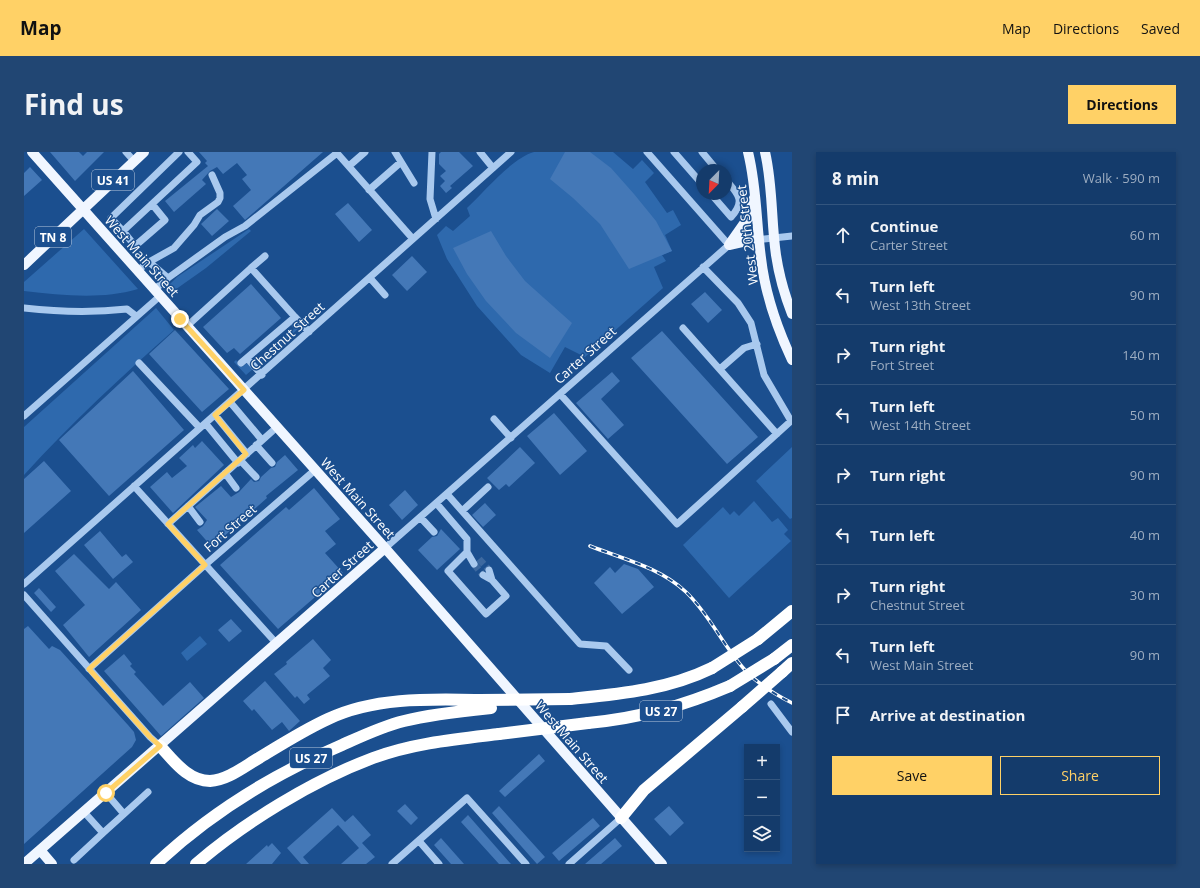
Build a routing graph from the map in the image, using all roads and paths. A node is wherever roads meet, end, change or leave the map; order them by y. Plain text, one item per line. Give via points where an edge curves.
1 (32, 152) edge
2 (126, 152) edge
3 (144, 152) edge
4 (179, 152) edge
5 (188, 152) edge
6 (337, 152) edge
7 (365, 152) edge
8 (395, 152) edge
9 (432, 152) edge
10 (480, 152) edge
11 (511, 152) edge
12 (647, 152) edge
13 (674, 152) edge
14 (702, 152) edge
15 (748, 152) edge
16 (765, 152) edge
17 (134, 161) junction
18 (401, 162) junction
19 (712, 164) edge
20 (349, 166) junction
21 (493, 168) junction
22 (212, 175) dead end
23 (696, 177) edge
24 (414, 184) dead end
25 (732, 187) edge
26 (369, 190) junction
27 (756, 192) junction
28 (716, 200) edge
29 (152, 204) junction
30 (82, 209) junction
31 (436, 219) junction
32 (123, 231) junction
33 (792, 236) edge
34 (775, 238) junction
35 (413, 239) junction
36 (756, 239) junction
37 (729, 245) junction
38 (265, 256) dead end
39 (148, 262) junction
40 (24, 265) edge
41 (703, 267) junction
42 (251, 268) junction
43 (138, 270) junction
44 (168, 278) junction
45 (370, 278) junction
46 (157, 293) junction
47 (385, 295) dead end
48 (24, 308) edge
49 (792, 314) edge
50 (136, 316) junction
51 (295, 317) junction
52 (187, 326) junction
53 (683, 328) dead end
54 (309, 332) junction
55 (757, 344) junction
56 (247, 358) junction
57 (792, 360) edge
58 (139, 363) dead end
59 (241, 363) dead end
60 (720, 370) junction
61 (262, 375) junction
62 (244, 390) junction
63 (560, 394) junction
64 (230, 402) junction
65 (25, 413) edge
66 (215, 415) junction
67 (494, 419) dead end
68 (203, 426) junction
69 (277, 427) junction
70 (777, 434) junction
71 (511, 438) junction
72 (262, 440) junction
73 (256, 445) junction
74 (246, 454) junction
75 (239, 461) junction
76 (272, 463) dead end
77 (315, 470) junction
78 (225, 473) junction
79 (256, 477) dead end
80 (134, 486) junction
81 (488, 487) dead end
82 (236, 488) dead end
83 (447, 494) junction
84 (437, 504) junction
85 (188, 506) junction
86 (462, 511) junction
87 (421, 518) junction
88 (200, 522) dead end
89 (168, 524) junction
90 (434, 532) dead end
91 (385, 548) junction
92 (469, 554) junction
93 (476, 561) tunnel mouth
94 (205, 565) junction
95 (486, 573) tunnel mouth
96 (24, 584) edge
97 (24, 595) edge
98 (792, 611) edge
99 (277, 644) junction
100 (792, 644) edge
101 (792, 663) edge
102 (89, 669) junction
103 (629, 670) dead end
104 (570, 699) junction
105 (772, 704) dead end
106 (792, 732) edge
107 (160, 746) junction
108 (148, 792) dead end
109 (106, 793) junction
110 (84, 812) junction
111 (124, 814) junction
112 (622, 818) junction
113 (103, 833) junction
114 (419, 841) junction
115 (40, 850) junction
116 (74, 860) dead end
117 (24, 864) edge
118 (52, 864) edge
119 (156, 864) edge
120 (196, 864) edge
121 (392, 864) edge
122 (439, 864) edge
123 (526, 864) edge
124 (569, 864) edge
125 (662, 864) edge

1 - 30 main road, West Main Street
2 - 17 street
3 - 17 main road, US 41
4 - 32 street via 111,218
5 - 29 street via 197,162
6 - 20 street
6 - 44 street via 245,226
7 - 20 street
8 - 18 street
9 - 31 street via 430,199
10 - 21 street
11 - 21 street, Chestnut Street
12 - 37 street
13 - 23 street
14 - 19 street
15 - 27 main road, West 20th Street
16 - 34 main road, West 20th Street via 771,182
17 - 30 main road, US 41
18 - 24 street
18 - 26 street
20 - 26 street
21 - 31 street, Chestnut Street
22 - 39 street via 220,198 200,216 174,248
25 - 28 street via 739,199 738,208 732,217
26 - 35 street
27 - 36 main road, West 20th Street
27 - 37 main road via 748,218
29 - 32 street
29 - 32 street via 165,220 135,246
30 - 40 main road, TN 8
30 - 43 main road, West Main Street
31 - 35 street, Chestnut Street
33 - 34 street
34 - 36 street
34 - 49 main road, West 20th Street via 780,274
35 - 45 street, Chestnut Street
36 - 37 main road
36 - 57 main road, West 20th Street via 768,295
37 - 41 street, Carter Street
38 - 42 street
39 - 43 street
39 - 44 street
41 - 55 street via 738,303 751,323
41 - 63 street, Carter Street
42 - 51 street
42 - 52 street
43 - 46 main road, West Main Street
44 - 46 street
45 - 47 street
45 - 54 street, Chestnut Street
46 - 50 street
46 - 52 main road, West Main Street
48 - 50 street via 73,313 127,309
50 - 65 street
51 - 54 street
51 - 56 street
52 - 62 main road, West Main Street
53 - 60 street
54 - 61 street, Chestnut Street
55 - 60 street via 744,348
55 - 70 street via 764,375 791,421
56 - 59 street
56 - 61 street
58 - 68 street
60 - 70 street
61 - 62 street, Chestnut Street
62 - 64 street, Chestnut Street
62 - 69 main road, West Main Street
63 - 70 street via 677,524
63 - 71 street, Carter Street
64 - 66 street, Chestnut Street
64 - 72 street
66 - 68 street, Chestnut Street
66 - 74 street
67 - 71 street
68 - 75 street
68 - 80 street, Chestnut Street
69 - 72 street
69 - 77 main road, West Main Street
71 - 83 street, Carter Street
72 - 73 street
73 - 74 street
73 - 76 street
74 - 75 street
75 - 78 street
75 - 79 street
77 - 91 main road, West Main Street
77 - 94 street, Fort Street
78 - 82 street
78 - 85 street
80 - 89 street
80 - 96 street, Chestnut Street
81 - 86 street
83 - 84 street, Carter Street
83 - 86 street
84 - 87 street, Carter Street
84 - 92 street via 467,539
85 - 88 street
85 - 89 street
86 - 103 street via 580,644 606,646
87 - 90 street
87 - 91 street, Carter Street
89 - 94 street
91 - 99 main road, Carter Street
91 - 112 main road, West Main Street
92 - 93 street
92 - 95 street via 448,571 486,614 506,596
94 - 99 street
94 - 102 street, Fort Street
97 - 102 street
98 - 104 highway, US 27, bridge via 758,639 712,668 681,681 646,691
99 - 107 main road, Carter Street
100 - 120 highway, US 27, bridge via 774,659 730,686 658,712 625,719 426,744 374,757 312,787 243,828
101 - 112 highway, bridge via 644,790
102 - 107 street
104 - 107 highway, bridge via 412,700 359,708 329,718 231,775 213,781 190,776
104 - 119 highway, US 27, bridge via 403,721 364,735 311,758 261,785 223,809
105 - 106 street
107 - 109 main road, Carter Street
108 - 111 street
109 - 110 main road, Carter Street
109 - 111 street
110 - 113 street
110 - 115 main road, Carter Street
111 - 113 street
112 - 124 street
112 - 125 main road, West Main Street
113 - 116 street
114 - 121 street
114 - 122 street
114 - 123 street via 467,798
115 - 117 main road, Carter Street
115 - 118 main road

